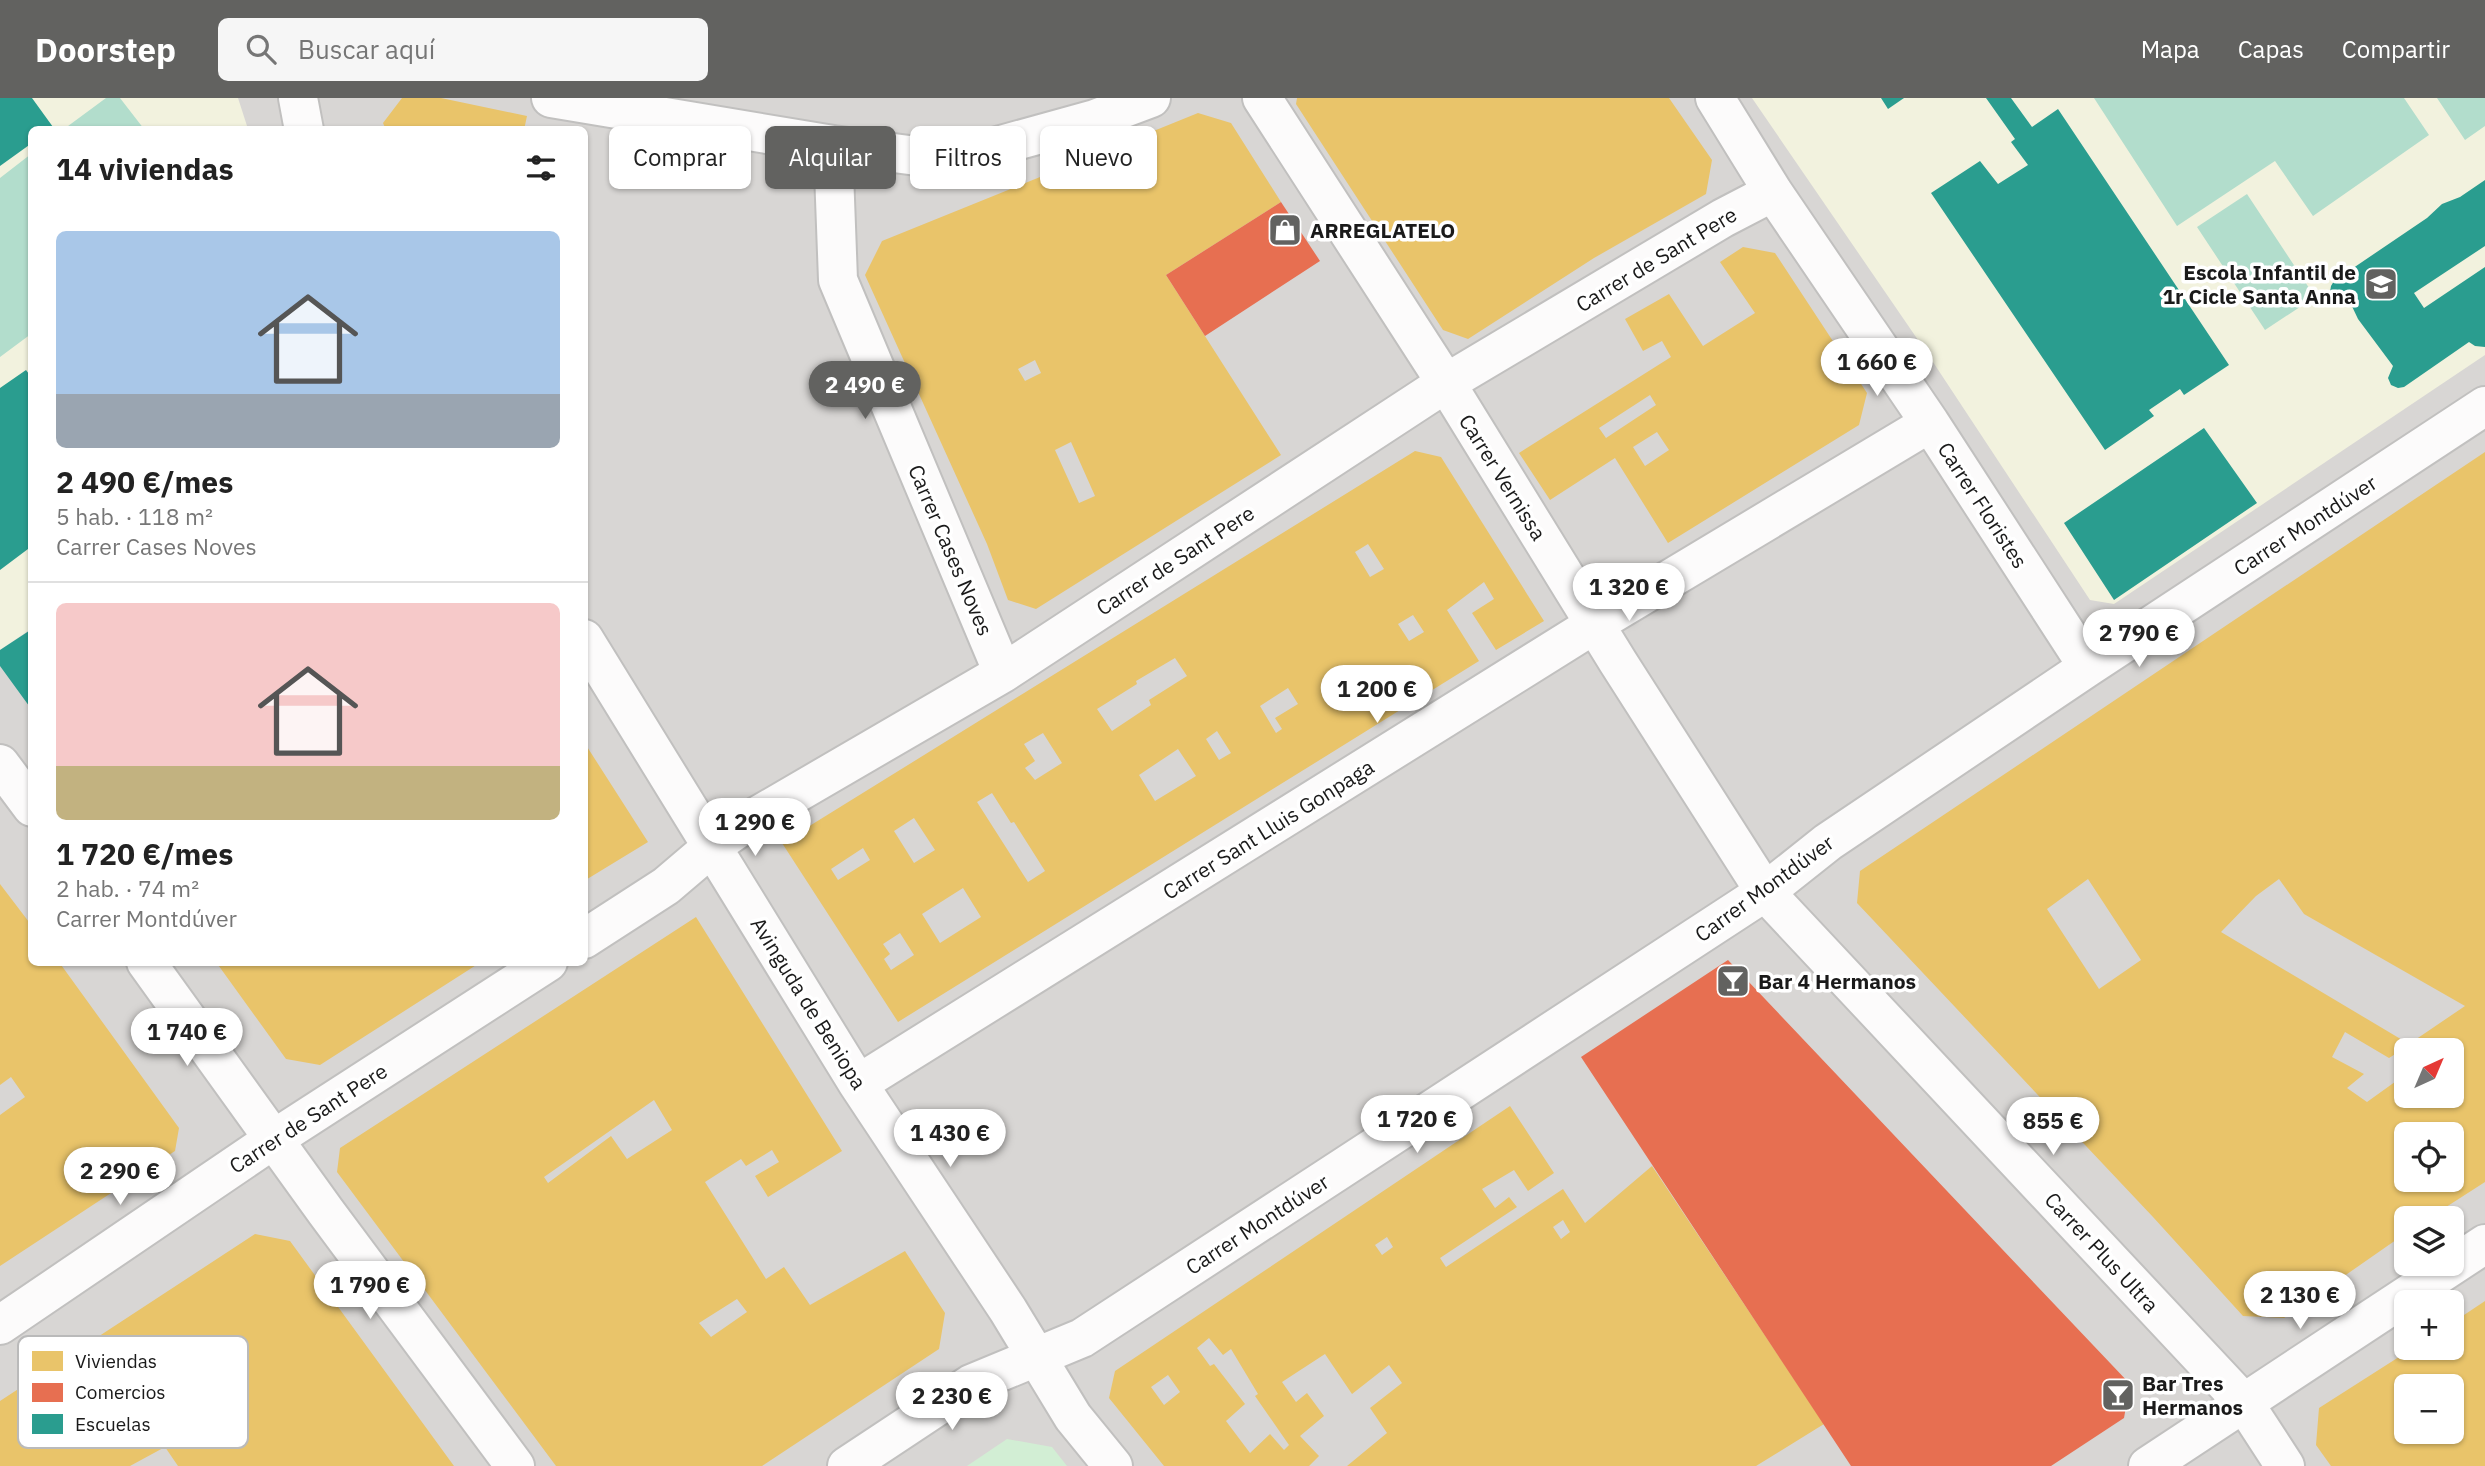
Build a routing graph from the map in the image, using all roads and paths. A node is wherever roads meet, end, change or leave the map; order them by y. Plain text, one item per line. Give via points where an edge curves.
1 (298, 98) edge
2 (551, 98) edge
3 (1151, 98) edge
4 (1262, 98) edge
5 (1715, 98) edge
6 (303, 126) edge
7 (765, 134) edge
8 (896, 153) edge
9 (835, 189) edge
10 (1773, 192) junction
11 (1446, 383) junction
12 (2485, 407) edge
13 (1930, 423) junction
14 (1595, 624) junction
15 (588, 645) edge
16 (2088, 667) junction
17 (1003, 673) junction
18 (0, 764) edge
19 (28, 802) edge
20 (713, 846) junction
21 (1765, 892) junction
22 (588, 936) edge
23 (149, 966) edge
24 (542, 966) edge
25 (858, 1084) junction
26 (274, 1139) junction
27 (2485, 1244) edge
28 (0, 1325) edge
29 (1037, 1358) junction
30 (2244, 1403) junction
31 (515, 1466) edge
32 (847, 1466) edge
33 (1113, 1466) edge
34 (2148, 1466) edge
35 (2284, 1466) edge

1 - 6 street
2 - 7 street
3 - 8 street via 1095,119 947,160
4 - 11 street, Carrer Vernissa
5 - 10 street, Carrer Floristes
9 - 17 street, Carrer Cases Noves via 838,280
10 - 11 street, Carrer de Sant Pere
10 - 13 street, Carrer Floristes
11 - 14 street, Carrer Vernissa
11 - 17 street, Carrer de Sant Pere
12 - 16 street, Carrer Montdúver
13 - 14 street, Carrer Sant Lluis Gonpaga
13 - 16 street, Carrer Floristes
14 - 21 street, Carrer Vernissa
14 - 25 street, Carrer Sant Lluis Gonpaga
15 - 20 street, Avinguda de Beniopa
16 - 21 street, Carrer Montdúver via 1828,842
17 - 20 street, Carrer de Sant Pere
18 - 19 street
20 - 22 street, Carrer de Sant Pere via 676,878
20 - 25 street, Avinguda de Beniopa
21 - 29 street, Carrer Montdúver via 1082,1338
21 - 30 street, Carrer Plus Ultra
23 - 26 street
24 - 26 street, Carrer de Sant Pere
25 - 29 street, Avinguda de Beniopa
26 - 28 street, Carrer de Sant Pere
26 - 31 street
27 - 30 street
29 - 32 street, Carrer Montdúver via 971,1384
29 - 33 street, Avinguda de Beniopa via 1073,1417
30 - 34 street
30 - 35 street, Carrer Plus Ultra

